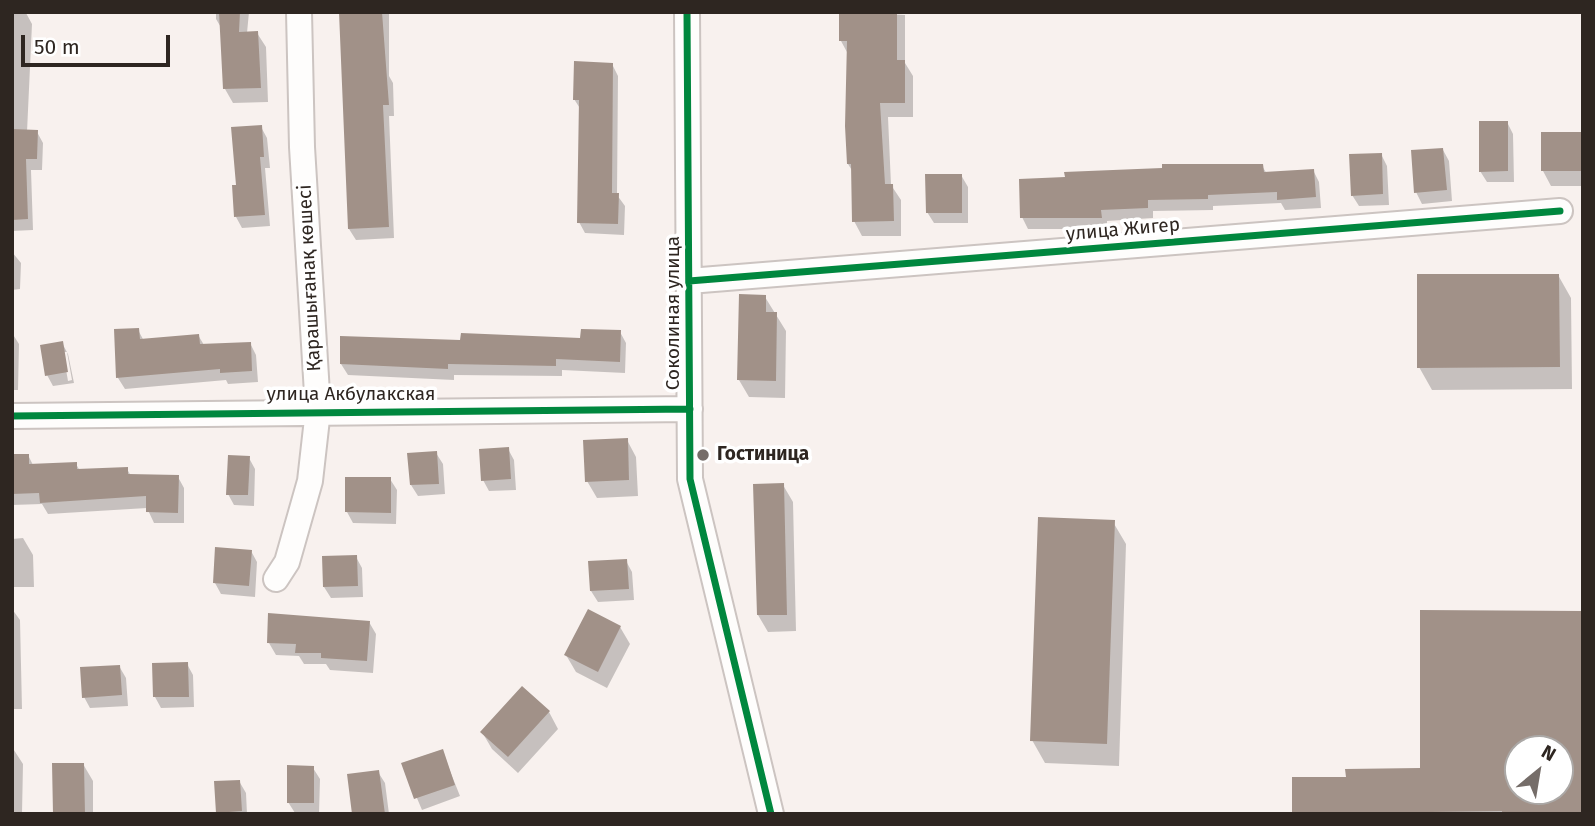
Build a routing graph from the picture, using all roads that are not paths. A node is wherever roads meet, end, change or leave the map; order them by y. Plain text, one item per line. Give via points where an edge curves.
1 (299, 12) edge
2 (687, 12) edge
3 (1560, 211) dead end
4 (689, 281) junction
5 (690, 409) junction
6 (318, 410) junction
7 (12, 416) edge
8 (276, 579) dead end
9 (771, 814) edge

1 - 6 street, Қарашығанақ көшесі
2 - 4 street, Соколиная улица
3 - 4 street, улица Жигер
4 - 5 street, Соколиная улица
5 - 6 street, улица Акбулакская
5 - 9 street, Соколиная улица via 690,479
6 - 7 street, улица Акбулакская
6 - 8 street, Қарашығанақ көшесі via 310,481 287,562

